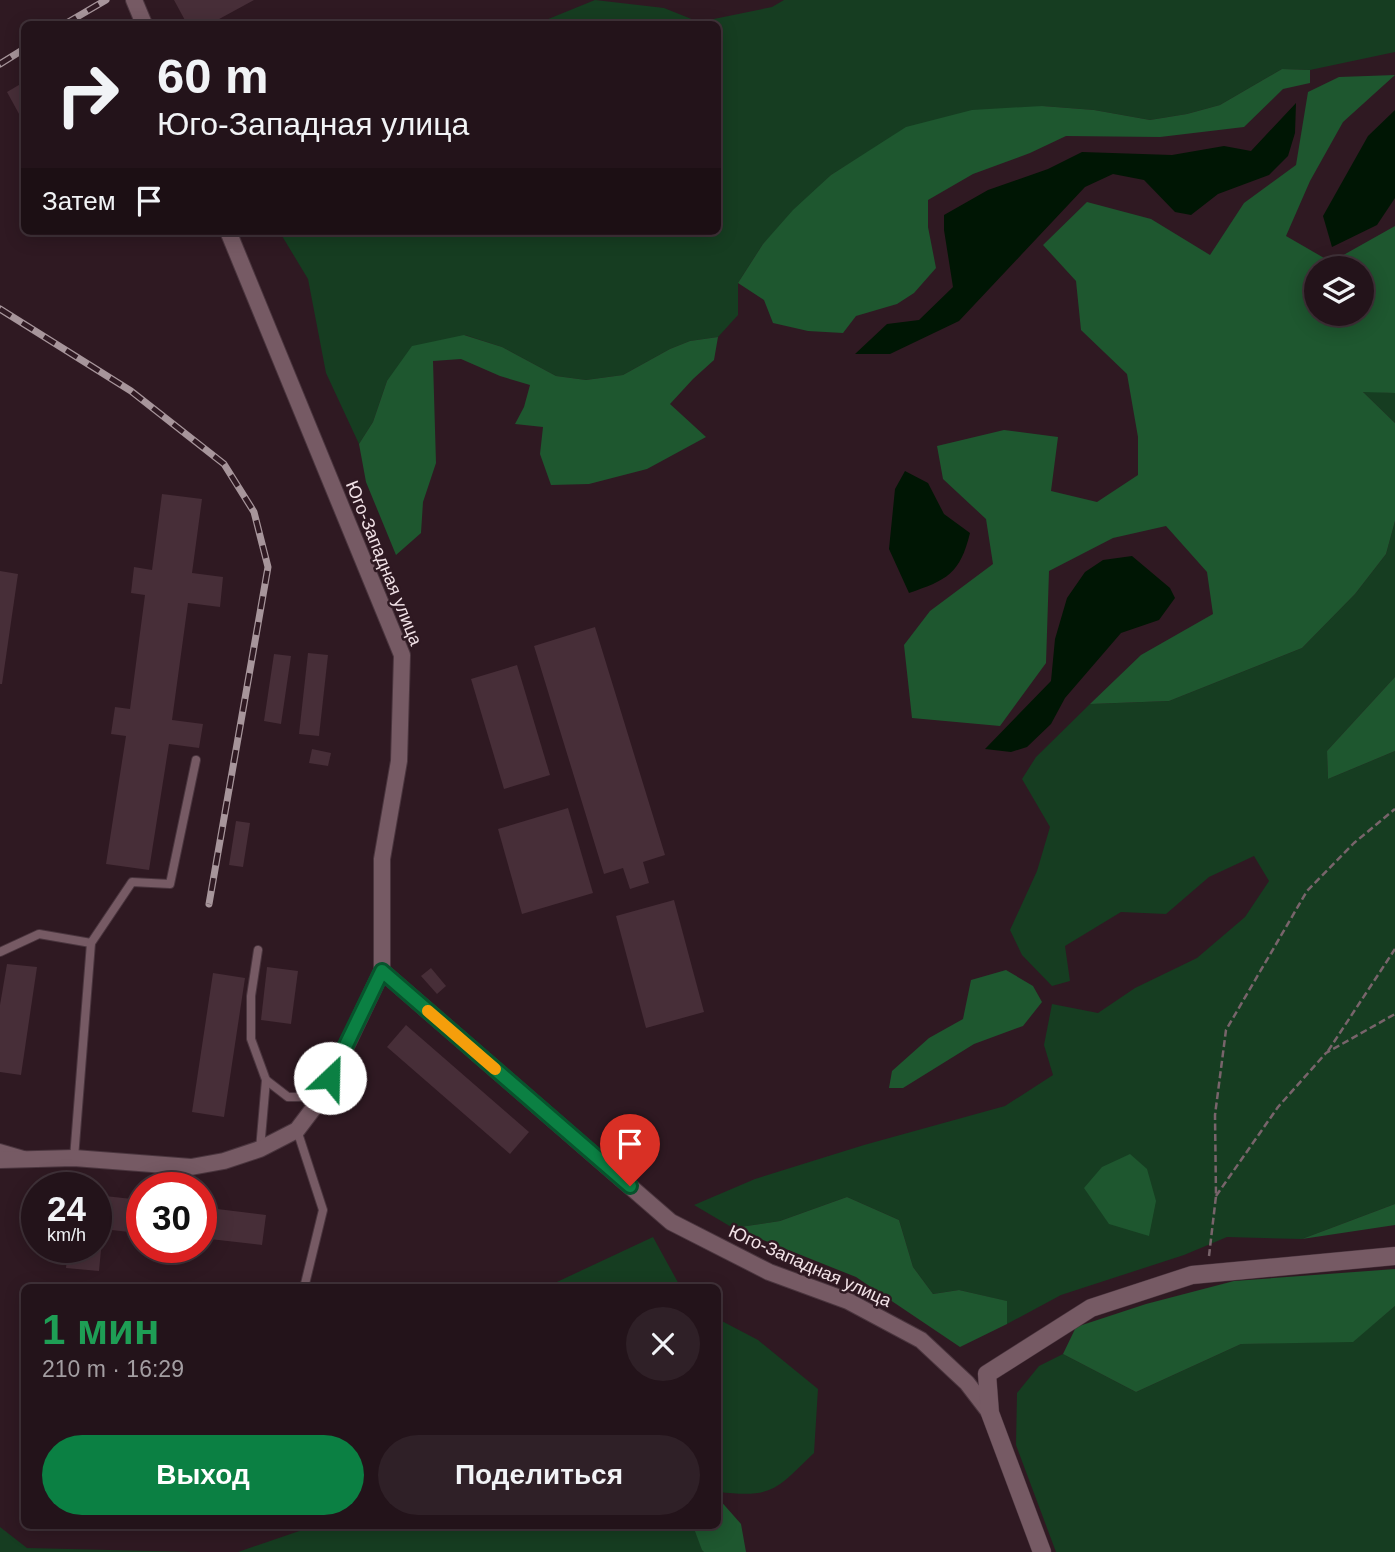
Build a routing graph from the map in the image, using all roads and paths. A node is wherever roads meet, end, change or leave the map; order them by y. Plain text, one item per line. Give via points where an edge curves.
1 (134, 0) edge
2 (143, 21) edge
3 (230, 235) edge
4 (196, 760) dead end
5 (1395, 809) edge
6 (91, 943) junction
7 (1395, 948) edge
8 (258, 950) dead end
9 (0, 952) edge
10 (382, 971) junction
11 (1395, 1014) edge
12 (1326, 1053) junction
13 (266, 1080) junction
14 (322, 1097) junction
15 (297, 1130) junction
16 (0, 1148) edge
17 (260, 1149) junction
18 (36, 1158) junction
19 (74, 1158) junction
20 (0, 1160) edge
21 (1216, 1196) junction
22 (1395, 1255) edge
23 (1207, 1273) junction
24 (305, 1284) edge
25 (987, 1374) junction
26 (967, 1383) junction
27 (990, 1413) junction
28 (1042, 1552) edge

1 - 2 street
3 - 10 street, Юго-Западная улица via 402,655 399,761 383,859
4 - 6 lane via 170,884 132,882
5 - 21 path via 1307,891 1226,1030 1215,1115
6 - 9 lane via 39,934
6 - 19 lane
7 - 12 path
8 - 13 lane via 251,1039
10 - 14 street, Юго-Западная улица
10 - 26 street, Юго-Западная улица via 671,1222 769,1272 848,1301 921,1340
11 - 12 path
12 - 21 path via 1278,1107
13 - 14 lane via 288,1097
13 - 17 lane
14 - 15 street, Юго-Западная улица
15 - 17 street, Юго-Западная улица
15 - 24 lane via 323,1210
16 - 18 lane
17 - 19 street, Юго-Западная улица via 191,1167
18 - 19 street, Юго-Западная улица
18 - 20 street, Юго-Западная улица
21 - 23 path
22 - 23 street
23 - 25 street via 1091,1308
25 - 26 street
25 - 27 street
26 - 27 street, Юго-Западная улица
27 - 28 street

